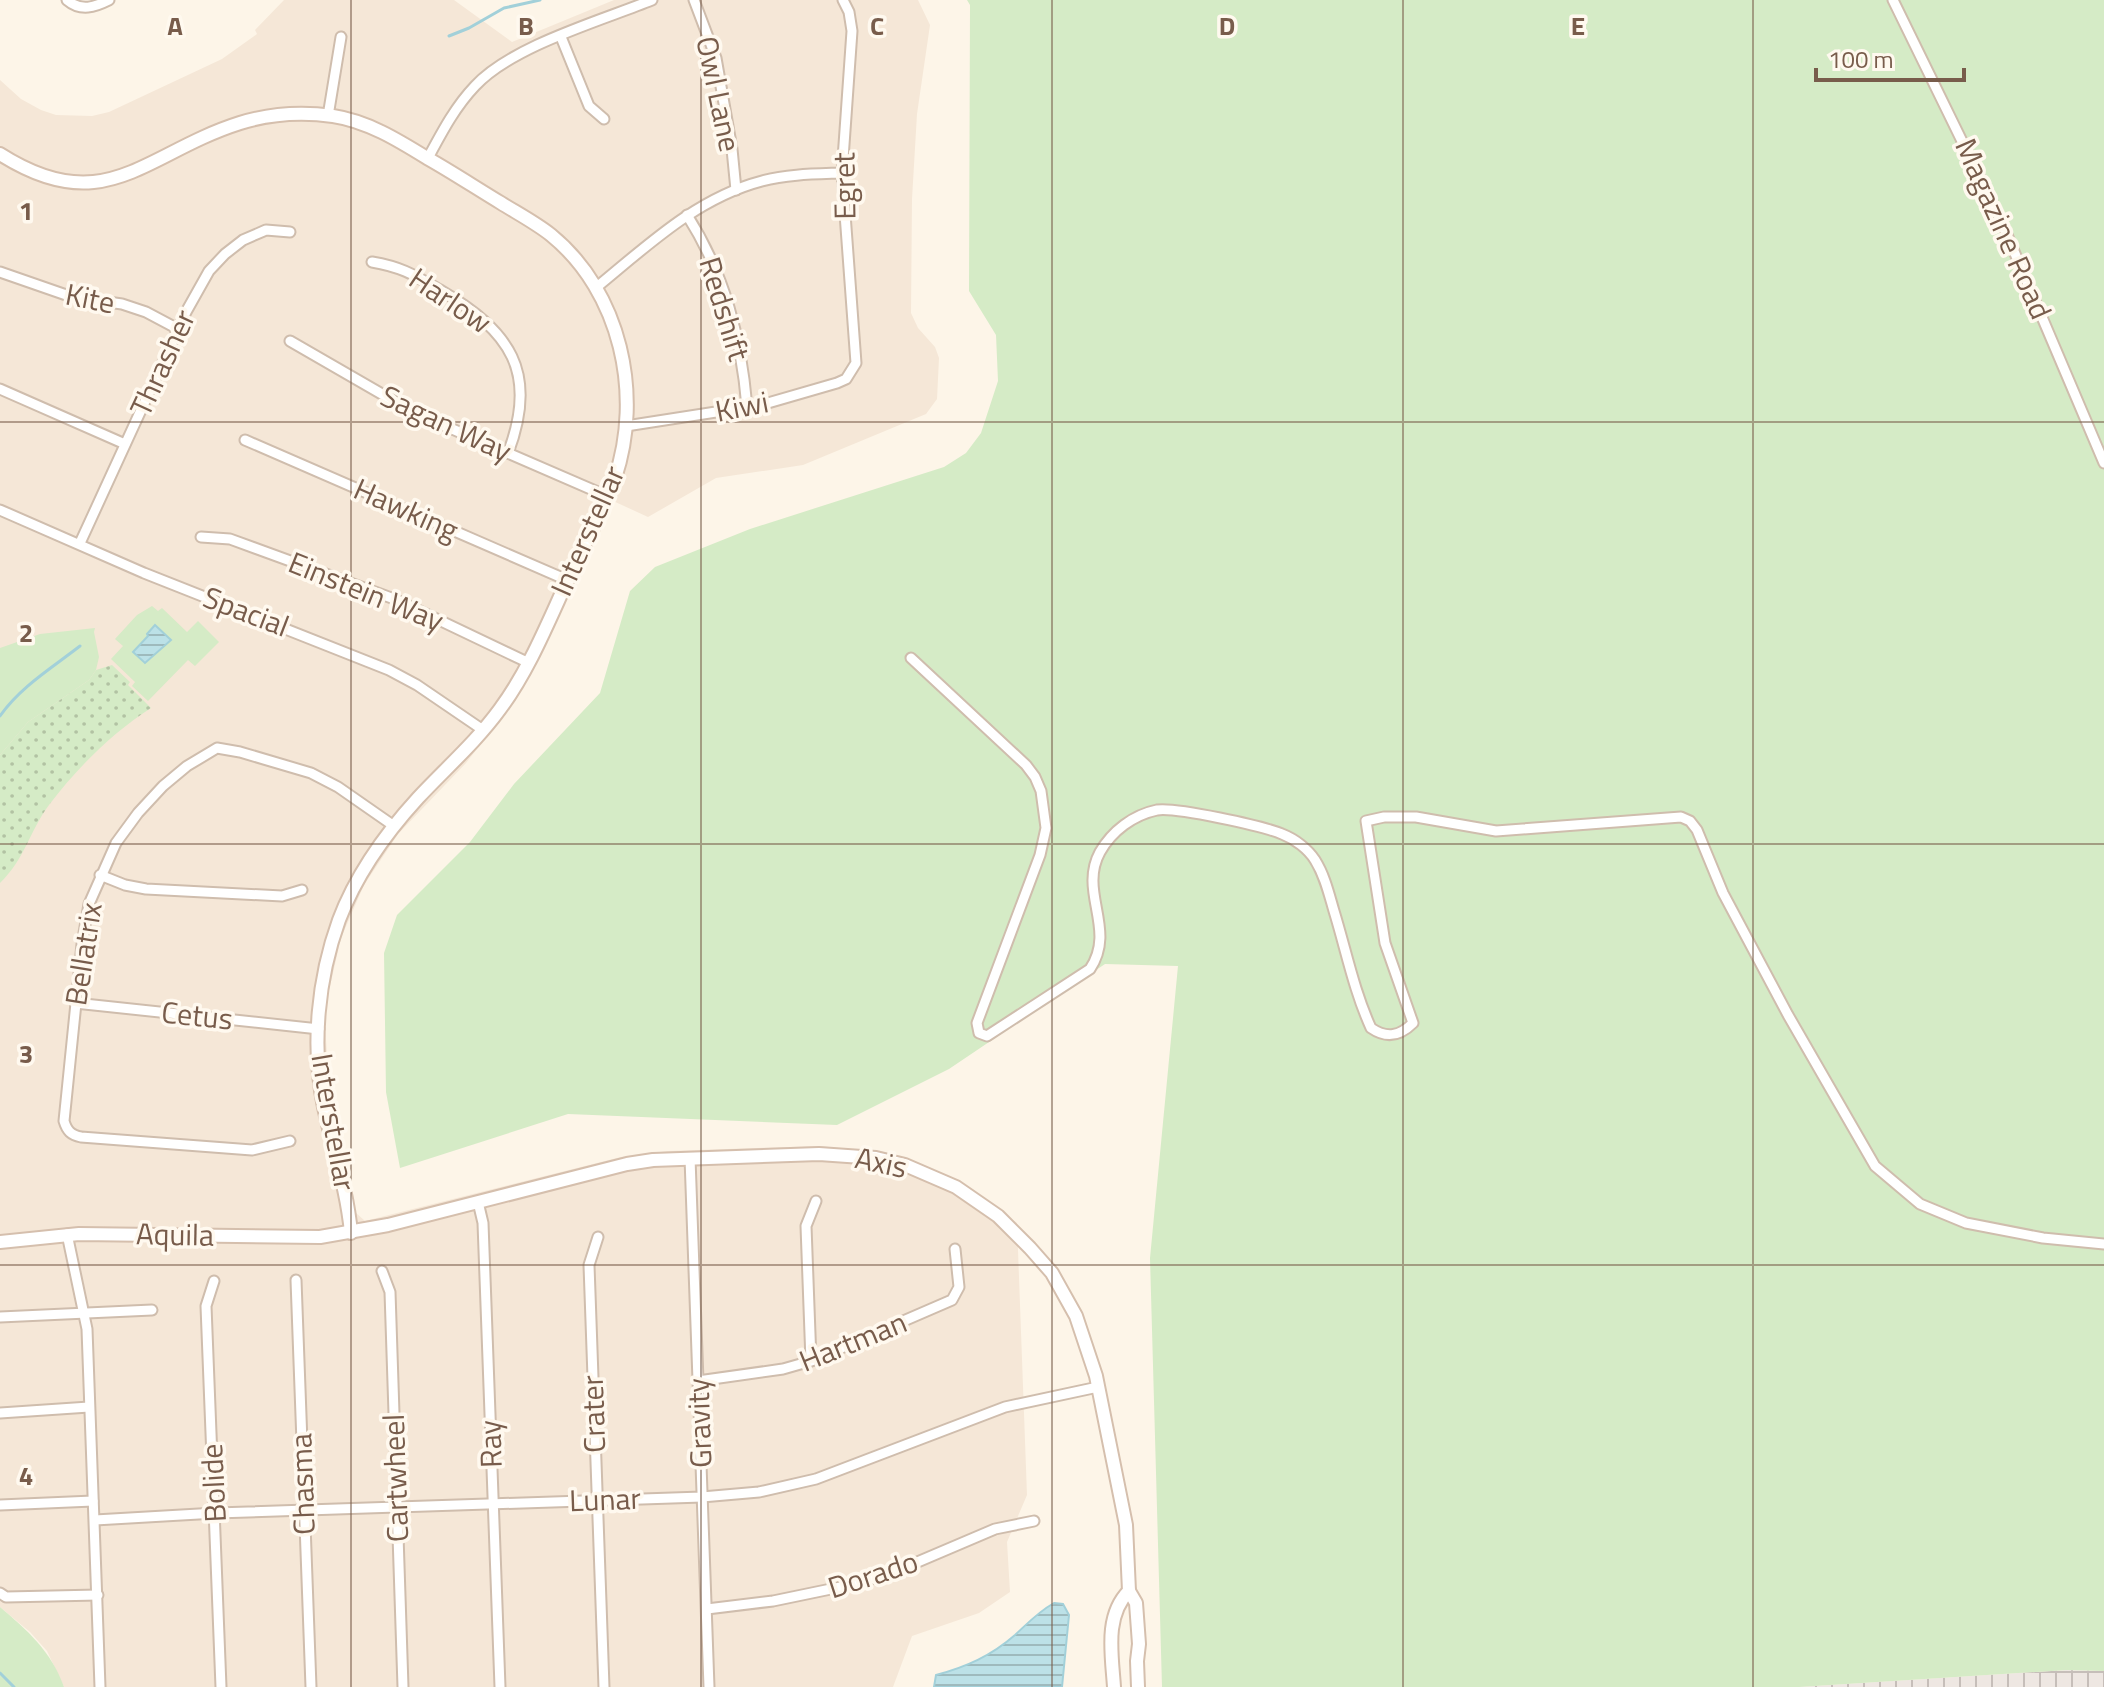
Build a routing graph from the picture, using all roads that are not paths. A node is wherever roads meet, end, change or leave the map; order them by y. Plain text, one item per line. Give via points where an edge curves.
1 (67, 0) edge
2 (109, 0) edge
3 (652, 0) edge
4 (694, 0) edge
5 (843, 0) edge
6 (1893, 0) edge
7 (341, 37) dead end
8 (561, 37) junction
9 (328, 116) junction
10 (604, 119) dead end
11 (0, 154) edge
12 (428, 158) junction
13 (842, 173) junction
14 (736, 190) junction
15 (687, 215) junction
16 (290, 232) dead end
17 (372, 262) dead end
18 (0, 272) edge
19 (598, 286) junction
20 (178, 329) junction
21 (290, 341) dead end
22 (852, 371) joint
23 (0, 389) edge
24 (747, 407) junction
25 (626, 426) junction
26 (245, 440) dead end
27 (125, 444) junction
28 (508, 453) junction
29 (2104, 463) edge
30 (607, 496) junction
31 (0, 510) edge
32 (201, 537) dead end
33 (80, 543) junction
34 (567, 580) junction
35 (911, 658) dead end
36 (527, 662) junction
37 (483, 730) junction
38 (394, 826) junction
39 (100, 875) junction
40 (302, 890) dead end
41 (75, 1003) junction
42 (319, 1029) junction
43 (290, 1141) dead end
44 (690, 1158) junction
45 (816, 1201) dead end
46 (478, 1202) junction
47 (351, 1233) junction
48 (67, 1234) junction
49 (598, 1237) dead end
50 (0, 1242) edge
51 (2104, 1244) edge
52 (955, 1249) dead end
53 (382, 1271) dead end
54 (296, 1280) dead end
55 (214, 1281) dead end
56 (152, 1310) dead end
57 (83, 1313) junction
58 (0, 1317) edge
59 (811, 1361) junction
60 (698, 1381) junction
61 (1098, 1387) junction
62 (89, 1407) junction
63 (0, 1413) edge
64 (702, 1497) junction
65 (93, 1501) junction
66 (597, 1501) junction
67 (493, 1504) junction
68 (0, 1505) edge
69 (398, 1507) junction
70 (304, 1510) junction
71 (216, 1513) junction
72 (95, 1520) junction
73 (1034, 1521) dead end
74 (1129, 1591) junction
75 (0, 1593) edge
76 (98, 1595) junction
77 (707, 1609) junction
78 (1111, 1660) junction
79 (1137, 1661) junction
80 (100, 1687) edge
81 (221, 1687) edge
82 (311, 1687) edge
83 (403, 1687) edge
84 (500, 1687) edge
85 (604, 1687) edge
86 (709, 1687) edge
87 (1114, 1687) edge
88 (1138, 1687) edge

1 - 2 street via 84,8
3 - 8 street
4 - 14 street, Owl Lane via 716,58
5 - 13 street, Egret via 852,31
6 - 29 street, Magazine Road via 2002,223
7 - 9 street
8 - 10 street via 589,106
8 - 12 street via 505,62 477,83
9 - 11 street, Interstellar via 242,122 145,168 92,183 46,177
9 - 12 street, Interstellar via 360,123
12 - 19 street, Interstellar via 550,234
13 - 14 street via 789,176
13 - 22 street, Egret via 857,350
14 - 15 street
15 - 19 street
15 - 24 street, Redshift via 725,291 743,362
16 - 20 street, Thrasher via 266,230 225,254 209,271
17 - 28 street, Harlow via 397,266 479,314 498,332 519,380 521,406
18 - 20 street, Kite via 72,297 122,304
19 - 25 street, Interstellar via 619,342
20 - 27 street, Thrasher
21 - 28 street, Sagan Way via 413,412
22 - 24 street, Kiwi via 837,383
23 - 27 street
24 - 25 street, Kiwi
25 - 30 street, Interstellar
26 - 34 street, Hawking
27 - 33 street, Thrasher
28 - 30 street, Sagan Way
30 - 34 street, Interstellar
31 - 33 street, Spacial
32 - 36 street, Einstein Way via 230,539 397,600
33 - 37 street, Spacial via 389,670
34 - 36 street, Interstellar
35 - 51 street via 1026,765 1041,791 1046,828 1040,855 977,1023 979,1033 987,1036 1009,1024 1090,969 1102,944 1093,886 1100,853 1115,832 1158,810 1282,834 1305,848 1326,884 1371,1028 1395,1036 1413,1023 1385,943 1366,821 1416,817 1496,831 1681,817 1697,830 1723,893 1875,1166 1920,1204 1966,1223
36 - 37 street, Interstellar
37 - 38 street, Interstellar
38 - 39 street, Bellatrix via 311,773 217,748 154,795 116,843
38 - 42 street, Interstellar via 338,924 322,987
39 - 40 street via 146,889 282,896
39 - 41 street, Bellatrix via 89,904
41 - 42 street, Cetus
41 - 43 street, Bellatrix via 64,1121 72,1135 252,1150
42 - 47 street, Interstellar via 320,1081
44 - 46 street, Axis via 627,1164
44 - 60 street, Gravity
44 - 61 street, Axis via 853,1155 905,1165 956,1187 998,1216 1052,1273 1076,1316
45 - 59 street via 806,1226
46 - 47 street, Axis
46 - 67 street, Ray
47 - 48 street, Aquila
48 - 50 street, Aquila
48 - 57 street
49 - 66 street, Crater via 589,1265
52 - 59 street, Hartman via 959,1287 952,1300
53 - 69 street, Cartwheel via 390,1292
54 - 70 street, Chasma
55 - 71 street, Bolide via 206,1306
56 - 57 street
57 - 58 street
57 - 62 street
59 - 60 street, Hartman
60 - 64 street, Gravity
61 - 64 street, Lunar via 1005,1407 816,1479
61 - 74 street, Axis via 1126,1525
62 - 63 street
62 - 65 street
64 - 66 street, Lunar
64 - 77 street, Gravity
65 - 68 street
65 - 72 street
66 - 67 street, Lunar
66 - 85 street, Crater
67 - 69 street, Lunar
67 - 84 street, Ray
69 - 70 street, Lunar
69 - 83 street, Cartwheel
70 - 71 street, Lunar
70 - 82 street, Chasma
71 - 72 street, Lunar
71 - 81 street, Bolide
72 - 76 street
73 - 77 street, Dorado via 995,1529 855,1584
74 - 78 street, Axis via 1119,1600
74 - 79 street, Axis via 1136,1603
75 - 76 street
76 - 80 street
77 - 86 street, Gravity
78 - 79 street
78 - 87 street, Axis
79 - 88 street, Axis

